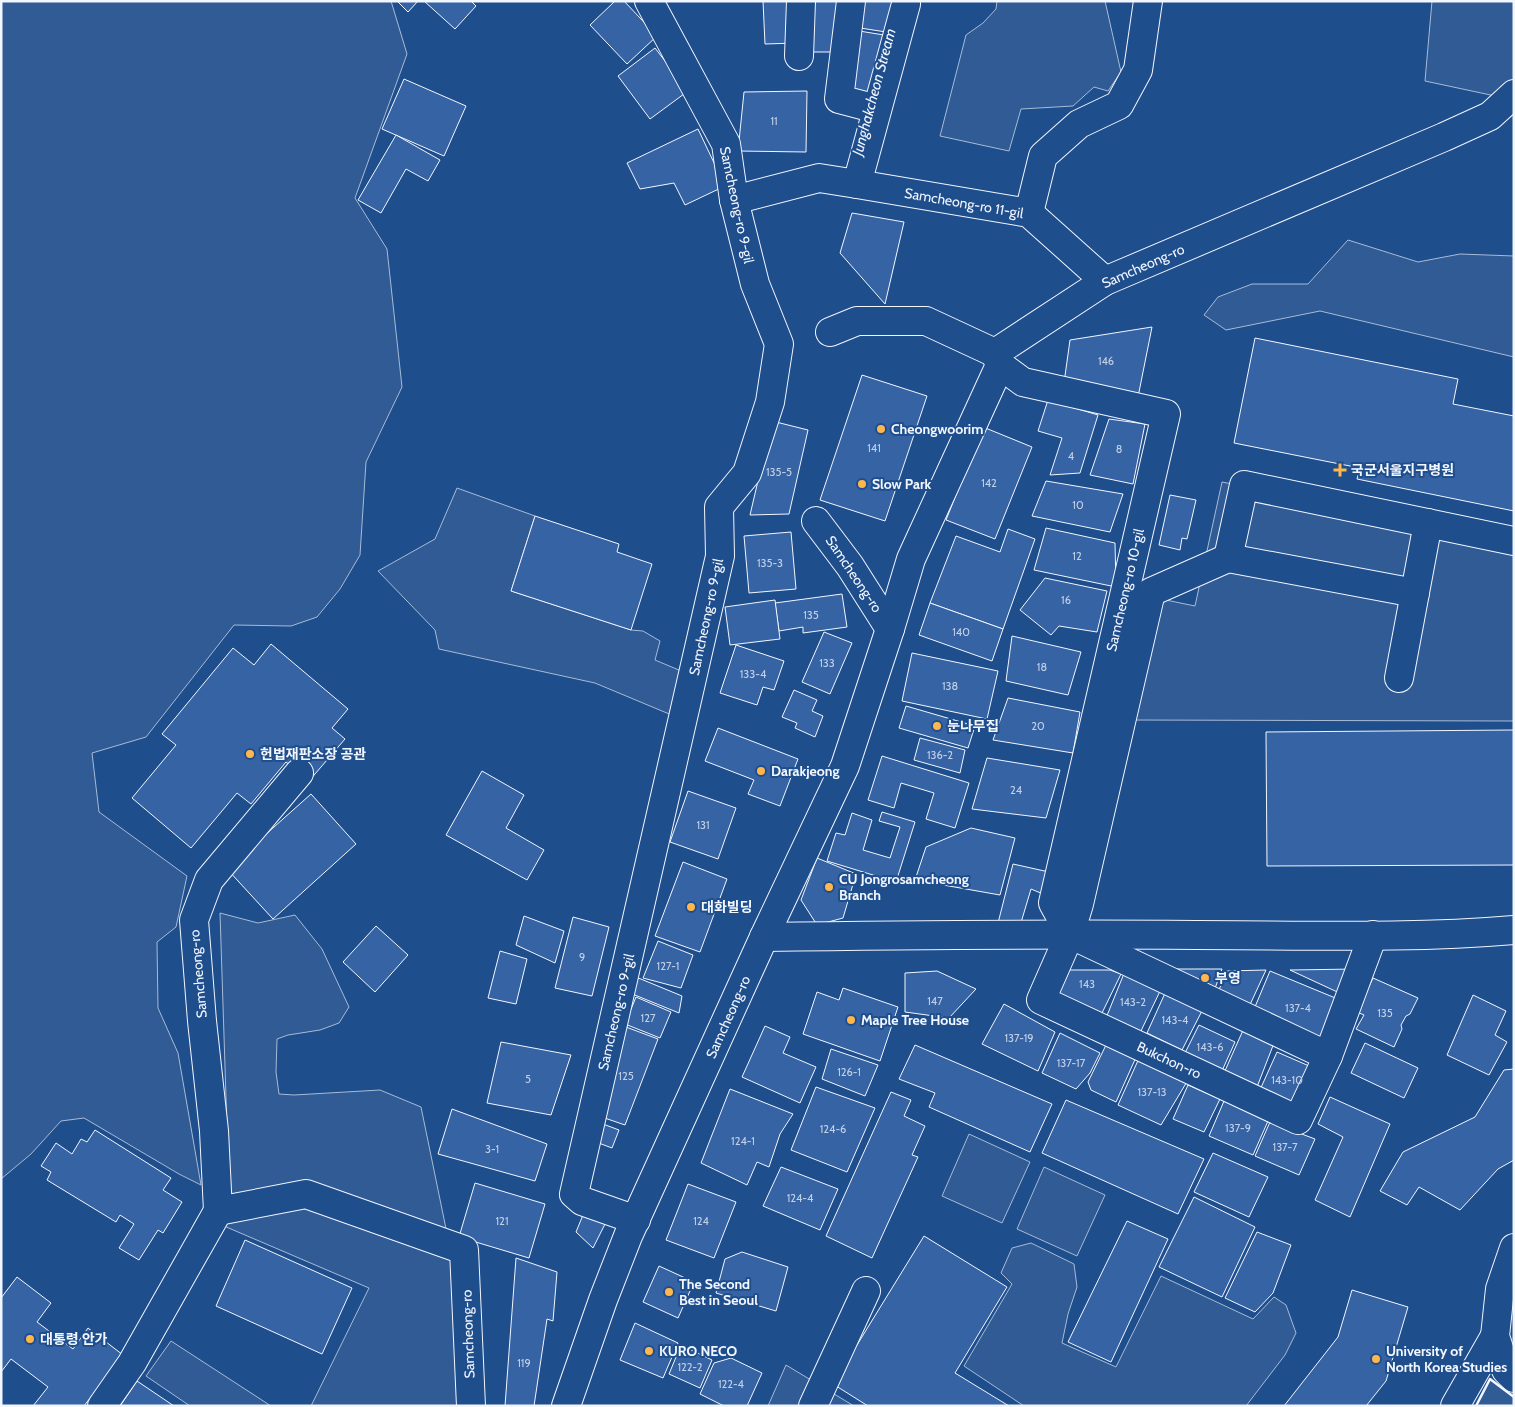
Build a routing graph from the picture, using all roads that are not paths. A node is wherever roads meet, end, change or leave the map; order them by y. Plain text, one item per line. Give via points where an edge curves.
1 (649, 1) edge
2 (801, 1) edge
3 (852, 1) edge
4 (1148, 1) edge
5 (906, 4) dead end
6 (799, 56) dead end
7 (1514, 94) edge
8 (878, 108) junction
9 (858, 184) junction
10 (734, 200) junction
11 (1029, 213) junction
12 (1105, 281) junction
13 (830, 332) dead end
14 (998, 359) junction
15 (816, 521) dead end
16 (1428, 523) junction
17 (1514, 540) edge
18 (1228, 558) junction
19 (1415, 593) junction
20 (890, 629) junction
21 (1398, 678) dead end
22 (299, 773) dead end
23 (1514, 930) edge
24 (1070, 934) junction
25 (1373, 935) junction
26 (764, 937) junction
27 (1328, 1056) junction
28 (218, 1211) junction
29 (636, 1220) junction
30 (1514, 1248) edge
31 (866, 1291) dead end
32 (1496, 1336) junction
33 (1514, 1378) edge
34 (102, 1406) edge
35 (471, 1406) edge
36 (566, 1406) edge
37 (813, 1406) edge
38 (1455, 1406) edge

1 - 10 street, Samcheong-ro 9-gil via 726,144
2 - 6 street
3 - 8 street via 839,99
4 - 11 street via 1138,70 1119,105 1079,124 1043,156
5 - 8 street
7 - 12 street, Samcheong-ro via 1490,116
8 - 9 street
9 - 10 street, Samcheong-ro 11-gil via 819,178
9 - 11 street, Samcheong-ro 11-gil
10 - 29 street, Samcheong-ro 9-gil via 755,284 778,344 770,402 747,473 720,507 720,556 574,1194 582,1202
11 - 12 street, Samcheong-ro 11-gil
12 - 14 street, Samcheong-ro
13 - 14 street via 856,321 926,321
14 - 20 street, Samcheong-ro via 911,559
14 - 24 street, Samcheong-ro 10-gil via 1023,382 1166,414 1053,903
15 - 20 street, Samcheong-ro via 850,566
16 - 17 street
16 - 18 street via 1244,485
16 - 19 street
18 - 19 street
18 - 24 street via 1151,592
19 - 21 street
20 - 26 street, Samcheong-ro via 845,766
22 - 28 street, Samcheong-ro via 209,880 194,920 214,1131
23 - 25 street via 1472,934
24 - 25 street
24 - 26 street
24 - 27 street
24 - 27 street, Bukchon-ro via 1041,1000 1298,1120
25 - 27 street, Bukchon-ro
26 - 29 street, Samcheong-ro
28 - 34 street via 132,1363
28 - 35 street, Samcheong-ro via 306,1194 464,1250
29 - 36 street, Samcheong-ro via 603,1300
30 - 32 street via 1500,1289
31 - 37 street
32 - 33 street via 1506,1370
32 - 38 street

